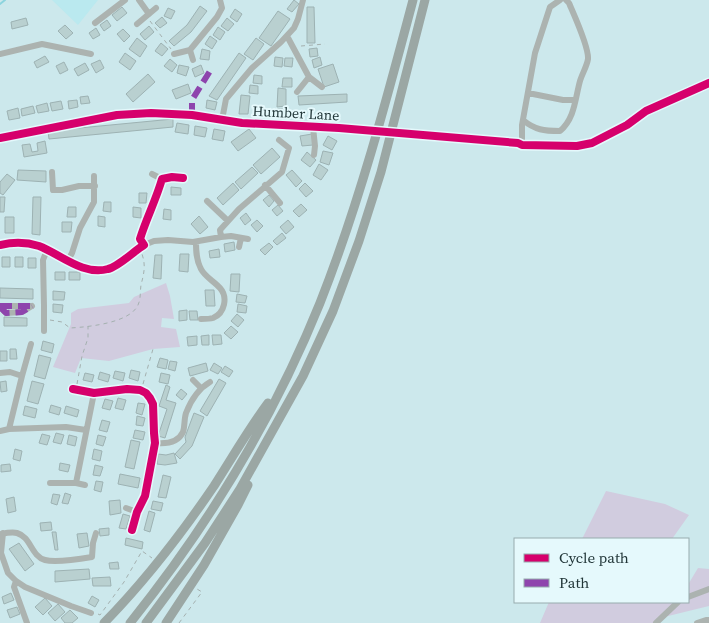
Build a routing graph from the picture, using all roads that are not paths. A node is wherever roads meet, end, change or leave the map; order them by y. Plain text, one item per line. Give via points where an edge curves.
1 (125, 0) edge
2 (139, 0) edge
3 (220, 0) edge
4 (303, 0) edge
5 (413, 0) edge
6 (425, 0) edge
7 (560, 0) edge
8 (566, 0) edge
9 (156, 8) dead end
10 (107, 14) junction
11 (147, 15) junction
12 (112, 21) dead end
13 (95, 23) dead end
14 (137, 24) dead end
15 (287, 36) junction
16 (190, 50) junction
17 (0, 54) edge
18 (91, 54) dead end
19 (174, 54) dead end
20 (193, 60) dead end
21 (309, 77) junction
22 (709, 83) edge
23 (322, 86) dead end
24 (296, 92) dead end
25 (528, 93) junction
26 (575, 100) junction
27 (222, 120) junction
28 (523, 120) junction
29 (313, 127) junction
30 (0, 138) edge
31 (279, 140) dead end
32 (522, 145) junction
33 (314, 155) dead end
34 (52, 172) dead end
35 (152, 174) dead end
36 (94, 176) dead end
37 (183, 178) dead end
38 (162, 179) junction
39 (265, 185) junction
40 (94, 186) junction
41 (207, 201) dead end
42 (280, 203) dead end
43 (228, 221) junction
44 (221, 237) junction
45 (240, 238) junction
46 (248, 239) dead end
47 (196, 242) junction
48 (0, 245) edge
49 (141, 246) junction
50 (239, 247) dead end
51 (46, 250) junction
52 (67, 262) junction
53 (201, 319) dead end
54 (44, 331) dead end
55 (31, 344) dead end
56 (0, 373) edge
57 (22, 376) junction
58 (193, 380) dead end
59 (284, 381) junction
60 (210, 382) dead end
61 (201, 388) junction
62 (75, 389) road end
63 (94, 393) junction
64 (9, 429) junction
65 (86, 430) junction
66 (0, 431) edge
67 (155, 443) junction
68 (259, 456) junction
69 (50, 483) dead end
70 (76, 483) junction
71 (85, 485) dead end
72 (126, 508) dead end
73 (138, 512) junction
74 (132, 530) dead end
75 (96, 533) dead end
76 (2, 534) edge
77 (16, 581) junction
78 (709, 589) edge
79 (689, 596) edge
80 (675, 603) edge
81 (91, 613) road end
82 (709, 620) edge
83 (27, 623) edge
84 (104, 623) edge
85 (130, 623) edge
86 (146, 623) edge
87 (166, 623) edge
88 (656, 623) edge
89 (697, 623) edge

1 - 10 street
2 - 11 street
3 - 16 street via 222,8 217,17
4 - 15 street via 298,19
5 - 59 highway via 350,220 320,303
6 - 68 highway via 381,172 359,241 333,311 303,376
7 - 25 street via 550,7 535,53
8 - 26 street via 570,3 588,58
9 - 11 street
10 - 12 street
10 - 13 street
11 - 14 street
15 - 21 street
15 - 27 street via 252,68 226,99
16 - 19 street
16 - 20 street
17 - 18 street via 42,44
21 - 23 street
21 - 24 street
22 - 32 street, Humber Lane via 646,111 592,143 577,146
25 - 26 street
25 - 28 street
26 - 28 street via 572,114 560,131 538,130
27 - 29 street, Humber Lane
27 - 30 street, Humber Lane via 192,115 117,115
28 - 32 street
29 - 32 street, Humber Lane
29 - 33 street
31 - 39 street via 289,148 282,172
34 - 40 street via 53,190
35 - 38 street
36 - 40 street
37 - 38 street
38 - 49 street via 140,239
39 - 42 street
39 - 43 street
40 - 52 street via 94,202
41 - 43 street
43 - 44 street via 220,230
44 - 45 street
44 - 47 street
45 - 46 street
45 - 50 street
47 - 49 street via 154,240
47 - 53 street via 200,267 220,287 224,297 218,315
48 - 51 street via 18,242
49 - 52 street via 108,269 82,268
51 - 52 street
51 - 54 street via 43,260
55 - 57 street
56 - 57 street
57 - 64 street
58 - 61 street
59 - 84 highway via 252,424 194,515
59 - 85 highway via 241,462 213,506
60 - 61 street
61 - 67 street via 186,413 182,433 172,442
62 - 63 street
63 - 65 street
63 - 67 street via 127,389 146,393 153,404
64 - 65 street via 66,427
64 - 66 street
65 - 70 street
67 - 73 street via 145,496
68 - 86 highway via 205,543
68 - 87 highway via 247,489 204,565
69 - 70 street
70 - 71 street
72 - 73 street
73 - 74 street
75 - 76 street via 92,557 60,561 45,560 36,555 29,542 18,534
76 - 77 street via 1,553 8,573
77 - 81 street
77 - 83 street via 14,587
78 - 79 street
80 - 88 street
82 - 89 street

